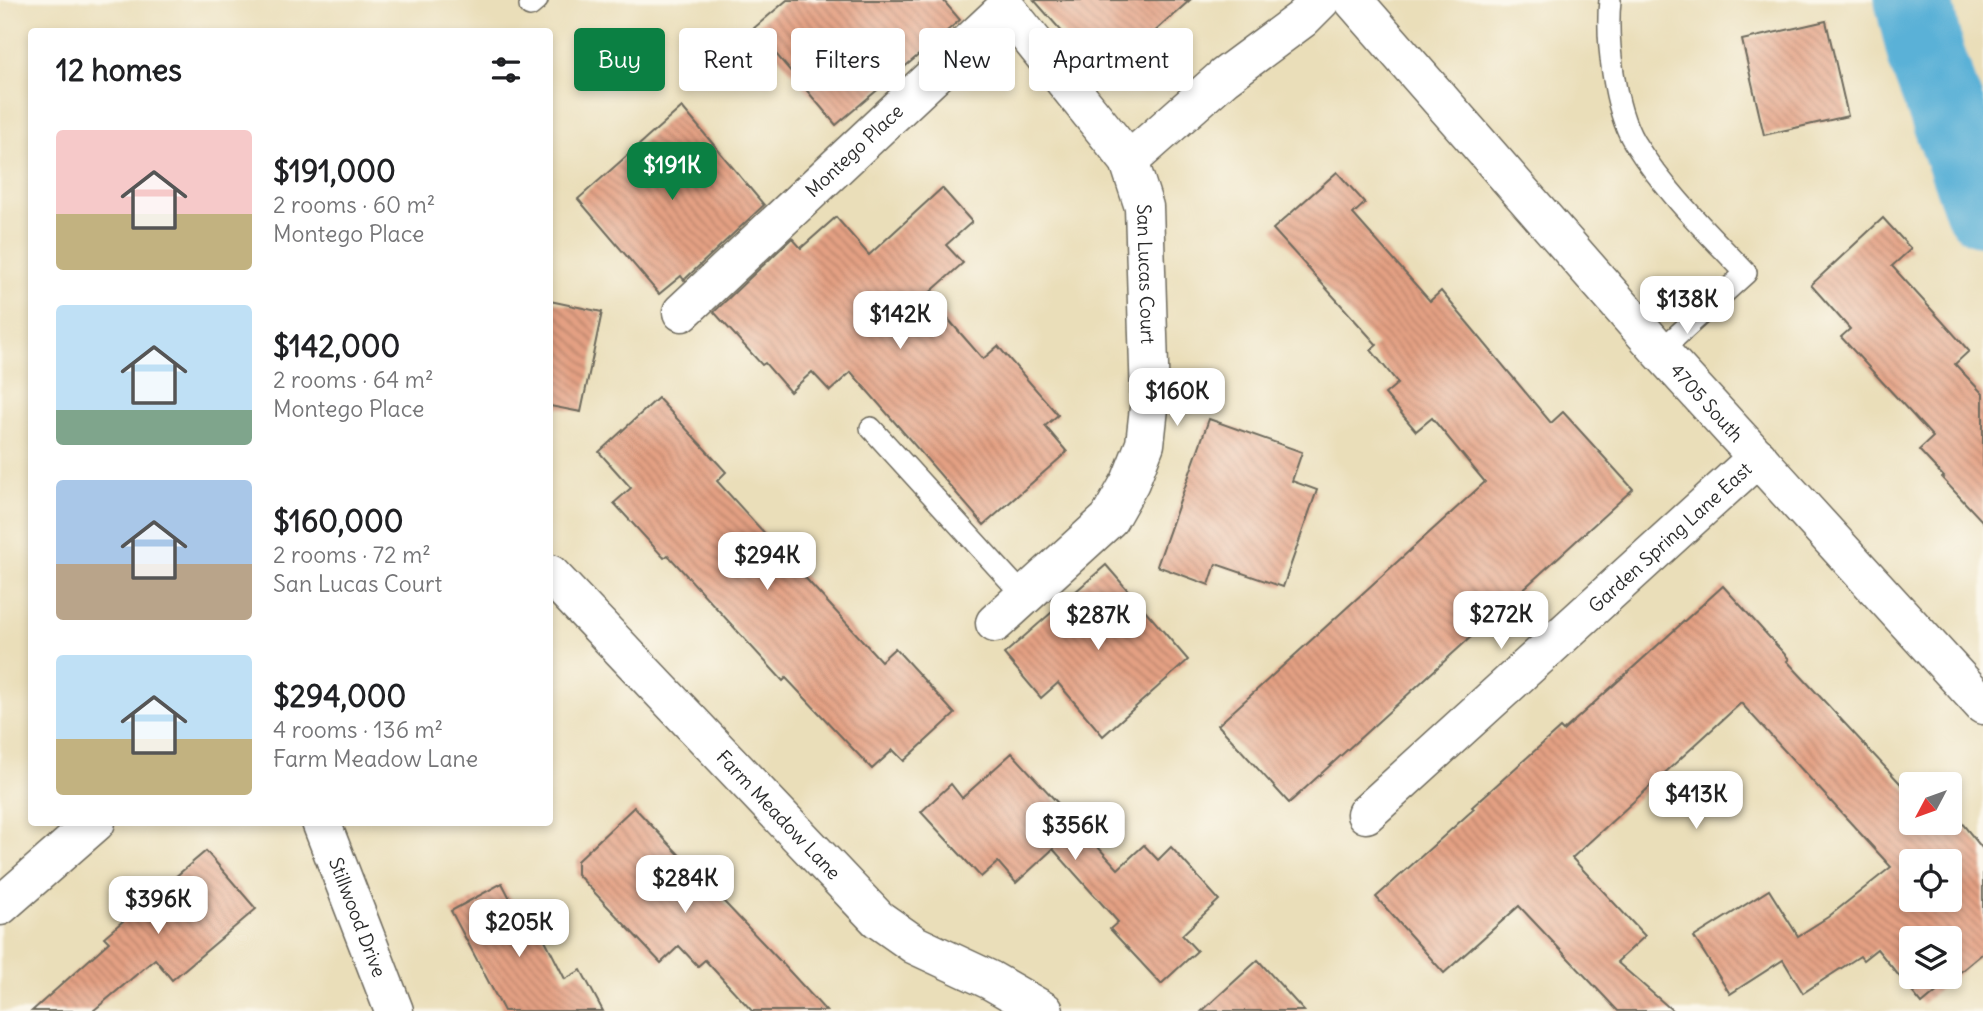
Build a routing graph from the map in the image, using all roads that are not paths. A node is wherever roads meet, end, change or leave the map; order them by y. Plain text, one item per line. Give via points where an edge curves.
1 (1321, 0) edge
2 (1353, 0) edge
3 (1609, 0) edge
4 (1129, 161) junction
5 (682, 312) dead end
6 (1660, 351) junction
7 (871, 428) dead end
8 (1758, 457) junction
9 (553, 578) edge
10 (1024, 596) junction
11 (995, 623) dead end
12 (1983, 705) edge
13 (1366, 814) dead end
14 (91, 826) edge
15 (323, 826) edge
16 (0, 906) edge
17 (394, 1011) edge
18 (1044, 1011) edge

1 - 4 street
2 - 6 street, 4705 South
3 - 6 lane via 1607,22 1615,87 1633,140 1689,212 1746,273
4 - 5 street, Montego Place via 1006,8
4 - 10 street, San Lucas Court via 1143,207 1150,399 1145,444 1109,519
6 - 8 street, 4705 South
7 - 10 lane
8 - 12 street, 4705 South
8 - 13 street, Garden Spring Lane East
9 - 18 street, Farm Meadow Lane via 878,919 915,945
10 - 11 street, San Lucas Court
14 - 16 street
15 - 17 street, Stillwood Drive

